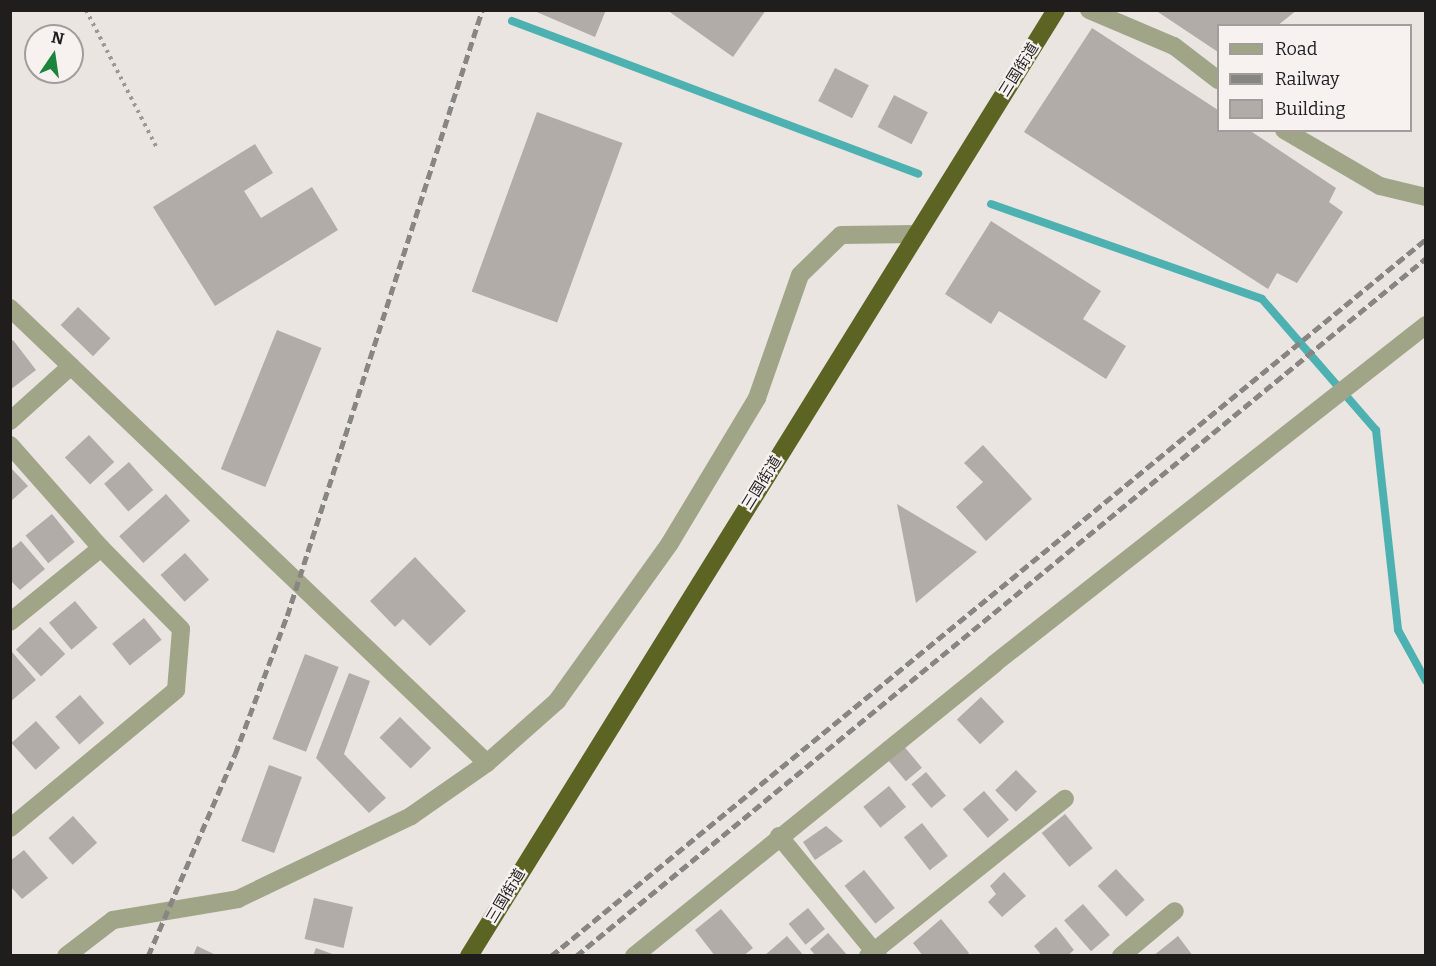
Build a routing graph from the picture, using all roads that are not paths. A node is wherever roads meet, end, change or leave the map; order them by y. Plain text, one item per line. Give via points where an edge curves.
1 (1056, 10) edge
2 (1089, 10) edge
3 (1217, 80) edge
4 (1287, 132) edge
5 (1425, 197) edge
6 (917, 234) junction
7 (10, 308) edge
8 (1425, 325) edge
9 (71, 366) junction
10 (10, 421) edge
11 (10, 445) edge
12 (101, 548) junction
13 (10, 622) edge
14 (487, 764) junction
15 (1065, 799) dead end
16 (10, 828) edge
17 (779, 836) junction
18 (1175, 911) dead end
19 (873, 954) edge
20 (66, 956) edge
21 (469, 956) edge
22 (634, 956) edge
23 (1121, 956) edge

1 - 6 highway, 三国街道
2 - 3 street via 1174,46
4 - 5 street via 1380,186
6 - 14 street via 841,235 800,275 757,398 670,543 557,701
6 - 21 highway, 三国街道
7 - 9 street
8 - 17 street
9 - 10 street
9 - 14 street
11 - 12 street
12 - 13 street
12 - 16 street via 182,629 176,690
14 - 20 street via 411,816 238,899 114,920
15 - 19 street
17 - 19 street
17 - 22 street
18 - 23 street

